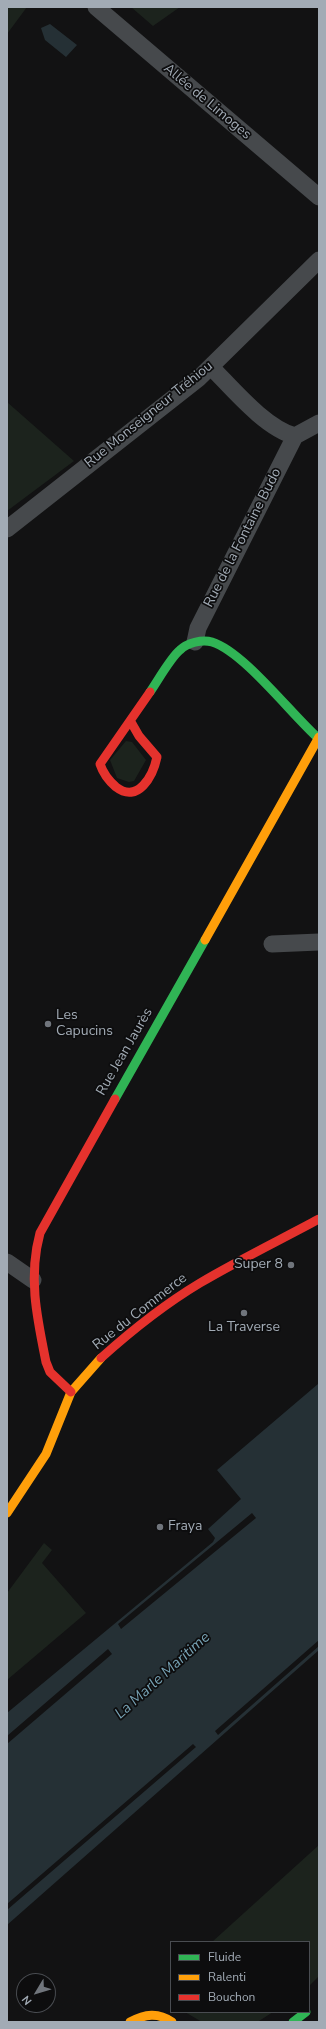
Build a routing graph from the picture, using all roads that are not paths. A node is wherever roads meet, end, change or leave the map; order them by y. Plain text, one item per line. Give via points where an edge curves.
1 (96, 7) edge
2 (319, 198) edge
3 (319, 260) edge
4 (211, 367) junction
5 (319, 424) edge
6 (295, 436) junction
7 (7, 529) edge
8 (195, 642) junction
9 (131, 722) junction
10 (319, 738) edge
11 (319, 942) edge
12 (272, 944) dead end
13 (319, 1219) edge
14 (7, 1262) edge
15 (33, 1280) junction
16 (71, 1392) junction
17 (7, 1513) edge
18 (305, 2013) edge
19 (130, 2022) edge
20 (172, 2022) edge
21 (293, 2022) edge

1 - 2 street, Allée de Limoges
3 - 4 street, Rue Monseigneur Tréhiou
4 - 6 street via 271,425 283,433
4 - 7 street, Rue Monseigneur Tréhiou
5 - 6 street
6 - 8 street, Rue de la Fontaine Budo via 198,628
8 - 9 main road via 180,650
8 - 10 main road via 213,642 231,652
9 - 9 main road via 100,764 104,774 123,792 130,794 141,789 157,757
10 - 15 main road, Rue Jean Jaurès via 45,1221 34,1252
11 - 12 street
13 - 16 main road, Rue du Commerce via 200,1283 164,1307 100,1359
14 - 15 street
15 - 16 main road, Rue Jean Jaurès via 46,1362 50,1372
16 - 17 main road, Rue du Commerce via 46,1454
18 - 21 main road
19 - 20 main road via 142,2016 155,2014

